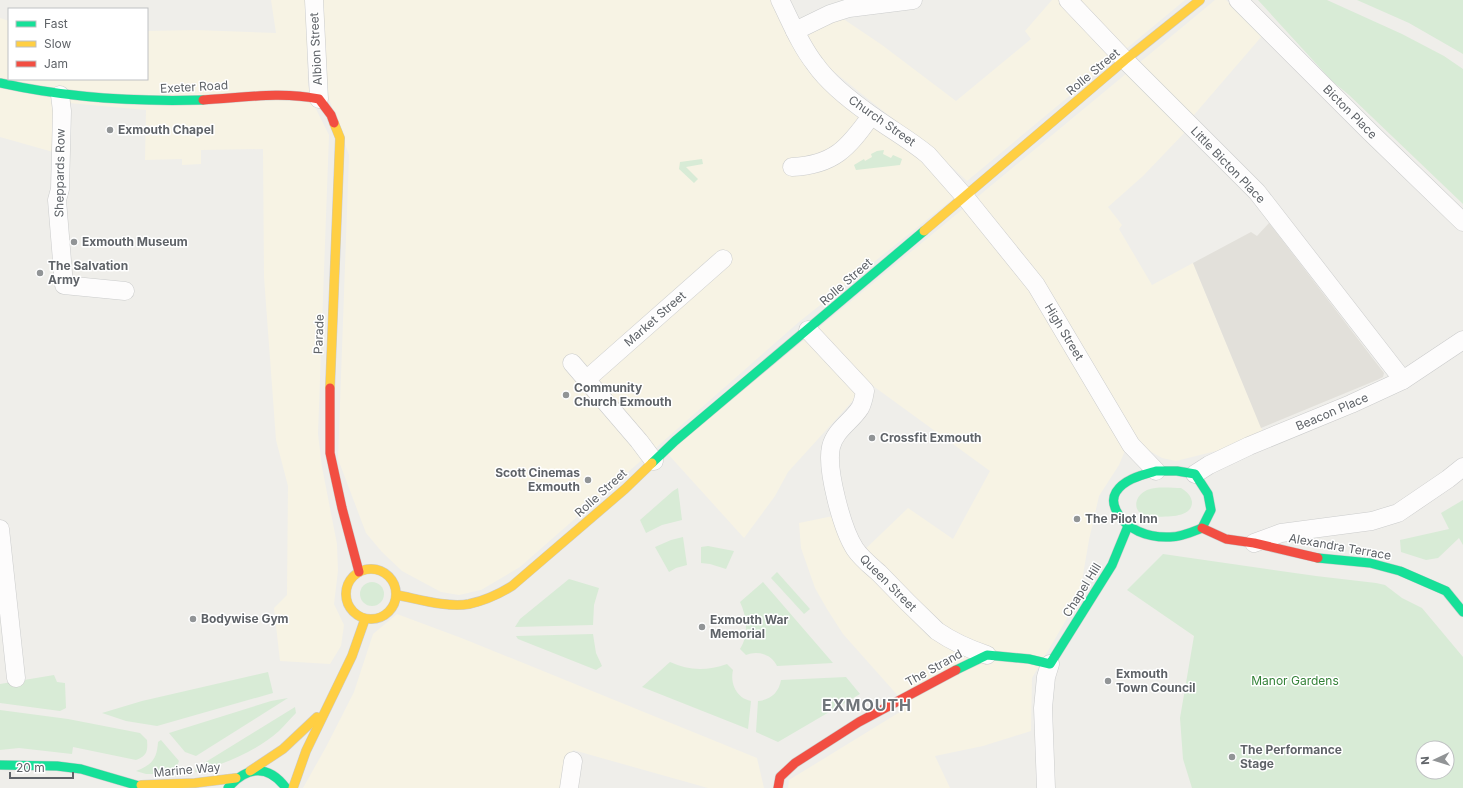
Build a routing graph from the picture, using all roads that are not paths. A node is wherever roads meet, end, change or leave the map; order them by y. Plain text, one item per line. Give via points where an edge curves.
1 (314, 0) edge
2 (780, 0) edge
3 (913, 0) edge
4 (1068, 0) edge
5 (1200, 0) edge
6 (1238, 0) edge
7 (795, 31) junction
8 (1125, 60) junction
9 (0, 83) edge
10 (60, 95) junction
11 (319, 99) junction
12 (871, 116) junction
13 (792, 167) dead end
14 (965, 197) junction
15 (1463, 222) edge
16 (723, 259) dead end
17 (126, 291) dead end
18 (808, 330) junction
19 (1463, 340) edge
20 (572, 363) dead end
21 (587, 379) junction
22 (1403, 380) junction
23 (654, 461) junction
24 (1463, 467) edge
25 (1156, 471) junction
26 (1196, 474) junction
27 (1128, 526) junction
28 (1202, 528) junction
29 (0, 529) edge
30 (1254, 543) junction
31 (359, 572) junction
32 (397, 596) junction
33 (1463, 612) edge
34 (365, 619) junction
35 (988, 655) junction
36 (1050, 664) junction
37 (16, 678) dead end
38 (326, 708) junction
39 (573, 761) dead end
40 (0, 765) edge
41 (250, 771) junction
42 (236, 778) junction
43 (143, 787) edge
44 (228, 788) edge
45 (286, 788) edge
46 (293, 788) edge
47 (569, 788) edge
48 (778, 788) edge
49 (1046, 788) edge

1 - 11 street, Albion Street
2 - 7 street, Church Street
3 - 7 street via 849,8
4 - 8 street, Little Bicton Place
5 - 8 main road, Rolle Street
6 - 15 street, Bicton Place
7 - 12 street, Church Street via 823,75
8 - 14 main road, Rolle Street
8 - 22 street, Little Bicton Place via 1257,192
9 - 10 main road, Exeter Road
10 - 11 main road, Exeter Road via 140,100 205,100 298,94
10 - 17 street, Sheppards Row via 60,189 57,200 64,285
11 - 31 main road, Parade via 331,116 340,138 330,371 330,453
12 - 13 street via 841,152 808,166
12 - 14 street, Church Street via 928,155
14 - 18 main road, Rolle Street
14 - 25 street, High Street via 1036,285 1131,445
16 - 21 street, Market Street
18 - 23 main road, Rolle Street
18 - 35 street, Queen Street via 865,391 860,408 836,434 831,445 829,464 838,505 855,550 937,631 968,649
19 - 22 street, Beacon Place
20 - 21 street
21 - 23 street
22 - 26 street, Beacon Place via 1249,446
23 - 32 main road, Rolle Street via 619,494 502,592 468,604 446,604
24 - 30 street via 1398,513 1372,521 1281,533
25 - 26 main road
25 - 27 main road via 1139,475 1116,492 1113,504
26 - 28 main road via 1208,494 1211,510
27 - 28 main road via 1146,535 1164,538
27 - 36 main road, Chapel Hill via 1112,565
28 - 30 main road, Alexandra Terrace via 1226,539
29 - 37 street
30 - 33 main road, Alexandra Terrace via 1324,559 1370,563 1400,571 1446,591
31 - 32 main road via 366,569 382,571 393,581
31 - 34 main road via 348,584 347,602 357,615
32 - 34 main road via 392,610 380,618
34 - 38 main road via 354,654
35 - 36 main road, The Strand
35 - 48 main road, The Strand via 966,664 859,722 796,763 780,777
36 - 49 street via 1043,708
38 - 41 main road via 283,749
38 - 46 main road via 298,769
39 - 47 street
40 - 43 main road, Marine Way via 75,768
41 - 42 main road
41 - 45 main road via 264,770 276,776
42 - 43 main road, Marine Way
42 - 44 main road

